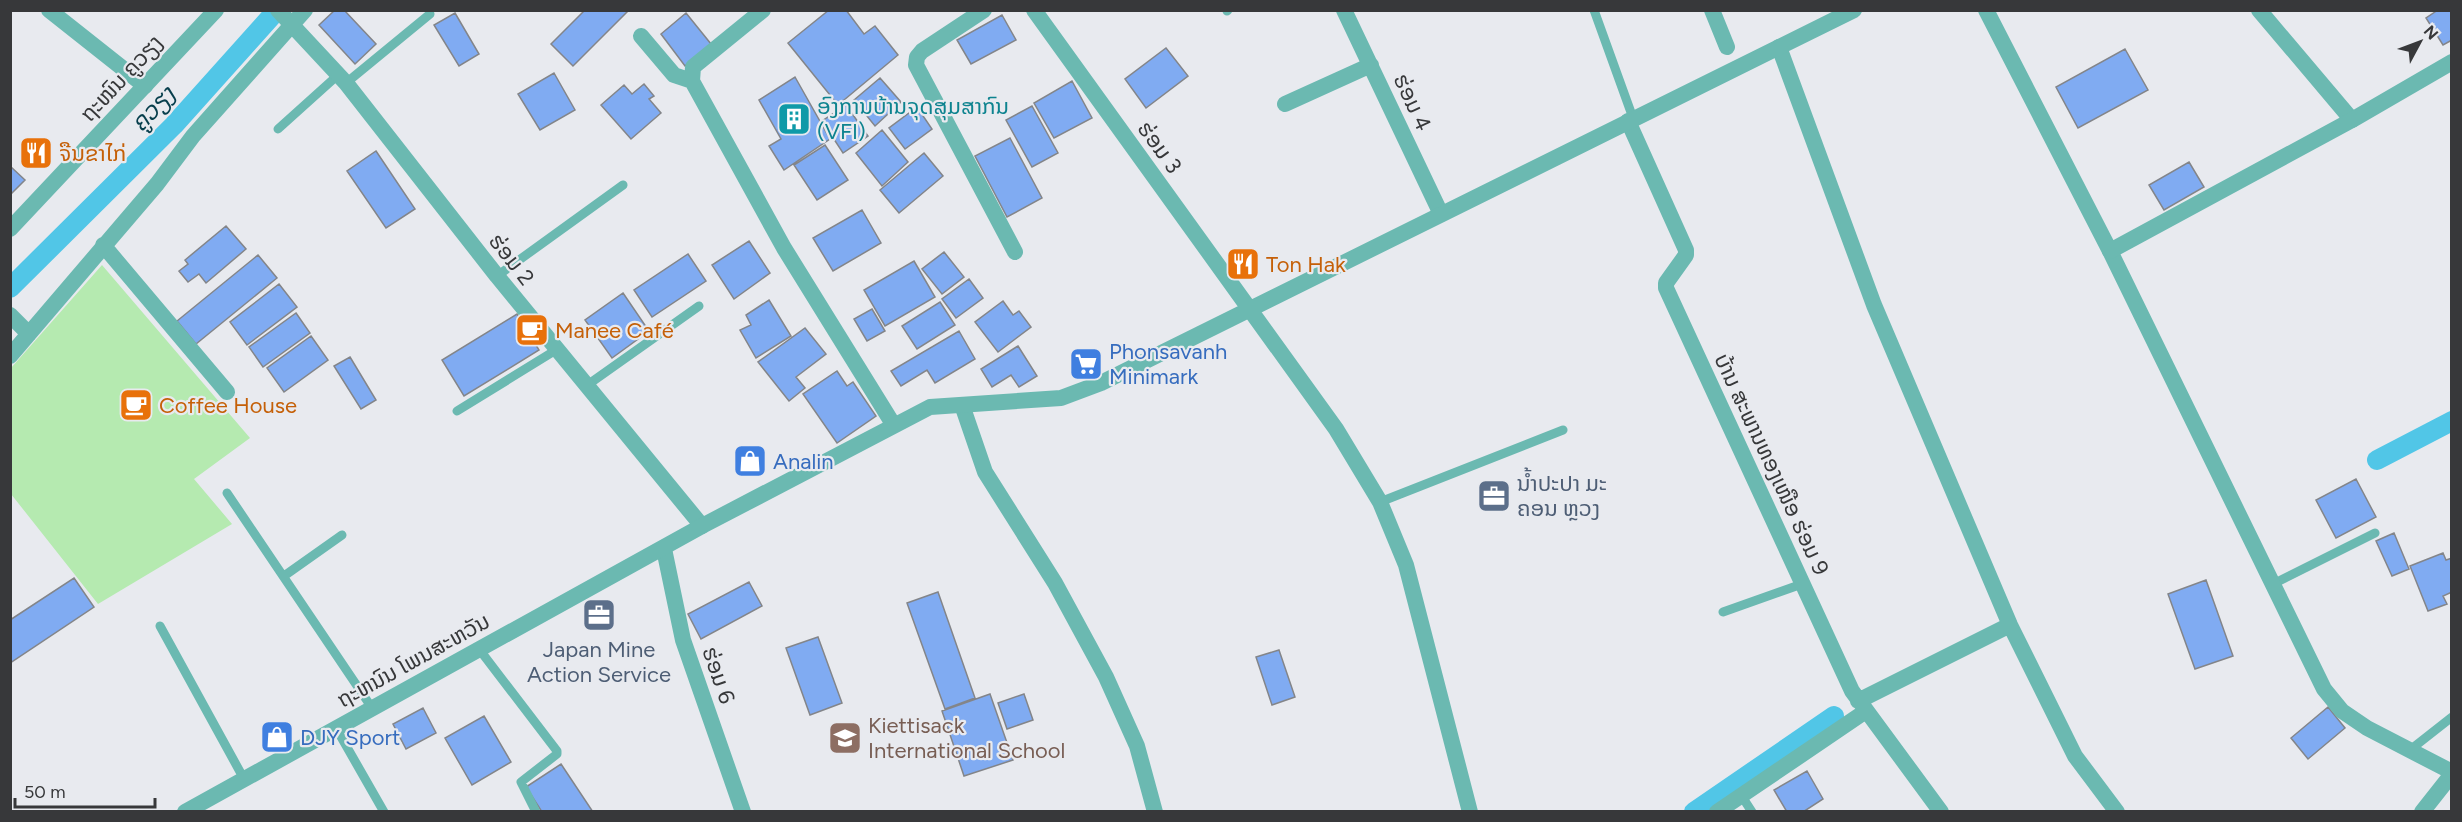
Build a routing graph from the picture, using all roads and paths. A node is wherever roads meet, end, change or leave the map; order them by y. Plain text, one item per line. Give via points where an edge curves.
1 (49, 10) edge
2 (216, 10) edge
3 (305, 10) edge
4 (763, 10) edge
5 (984, 10) edge
6 (1034, 10) edge
7 (1344, 10) edge
8 (1594, 10) edge
9 (1712, 10) edge
10 (1854, 10) edge
11 (1986, 10) edge
12 (2259, 10) edge
13 (430, 14) dead end
14 (285, 19) edge
15 (641, 36) dead end
16 (1727, 47) dead end
17 (1779, 47) junction
18 (2451, 62) edge
19 (1371, 66) junction
20 (342, 79) junction
21 (692, 81) junction
22 (145, 86) junction
23 (1285, 104) dead end
24 (1631, 119) junction
25 (2352, 120) junction
26 (278, 129) dead end
27 (623, 185) dead end
28 (1441, 214) junction
29 (10, 230) edge
30 (103, 245) junction
31 (2110, 251) junction
32 (1015, 252) dead end
33 (497, 276) junction
34 (699, 306) dead end
35 (1249, 309) junction
36 (10, 315) edge
37 (26, 331) junction
38 (556, 350) junction
39 (10, 356) edge
40 (586, 386) junction
41 (227, 392) dead end
42 (962, 405) junction
43 (457, 411) dead end
44 (893, 424) junction
45 (1563, 430) dead end
46 (227, 493) dead end
47 (1380, 502) junction
48 (702, 526) junction
49 (2375, 533) dead end
50 (342, 535) dead end
51 (664, 549) junction
52 (284, 576) junction
53 (1802, 584) junction
54 (2273, 584) junction
55 (1723, 612) dead end
56 (2010, 625) junction
57 (160, 626) dead end
58 (479, 649) junction
59 (1862, 706) junction
60 (372, 708) junction
61 (2451, 717) edge
62 (336, 728) junction
63 (2410, 750) junction
64 (2451, 773) edge
65 (243, 779) junction
66 (1741, 795) junction
67 (185, 812) edge
68 (384, 812) edge
69 (536, 812) edge
70 (742, 812) edge
71 (1155, 812) edge
72 (1470, 812) edge
73 (1717, 812) edge
74 (1752, 812) edge
75 (1941, 812) edge
76 (2117, 812) edge
77 (2422, 812) edge

1 - 22 street
2 - 22 street, ຖະໜົນ ຄູວຽງ
3 - 14 street
4 - 21 street via 693,67
5 - 32 street via 922,51 916,65
6 - 35 street, ຮ່ອມ 3
7 - 19 street, ຮ່ອມ 4
8 - 24 lane
9 - 16 street
10 - 17 street, ຖະຫນົນ ໂພນສະຫວັນ
11 - 31 street
12 - 25 street
13 - 20 lane
14 - 20 street, ຮ່ອມ 2
14 - 30 street via 157,184
15 - 21 street via 674,75
17 - 24 street, ຖະຫນົນ ໂພນສະຫວັນ
17 - 56 street via 1874,305
18 - 25 street
19 - 23 street
19 - 28 street, ຮ່ອມ 4
20 - 26 lane
20 - 33 street, ຮ່ອມ 2
21 - 44 street via 784,248
22 - 29 street, ຖະໜົນ ຄູວຽງ
24 - 28 street, ຖະຫນົນ ໂພນສະຫວັນ
24 - 53 street, ບ້ານ ສະພານທອງເໜືອ ຮ່ອມ 9 via 1686,250 1666,288
25 - 31 street
27 - 33 lane
28 - 35 street, ຖະຫນົນ ໂພນສະຫວັນ
30 - 37 street
30 - 41 street
31 - 54 street
33 - 38 street, ຮ່ອມ 2
34 - 40 lane
35 - 42 street, ຖະຫນົນ ໂພນສະຫວັນ via 1101,383 1061,398
35 - 47 street, ຮ່ອມ 3 via 1336,429
36 - 37 street
37 - 39 street
38 - 40 street, ຮ່ອມ 2
38 - 43 lane
40 - 48 street, ຮ່ອມ 2
42 - 44 street, ຖະຫນົນ ໂພນສະຫວັນ via 930,407
42 - 71 street via 985,472 1106,677 1137,746
44 - 48 street, ຖະຫນົນ ໂພນສະຫວັນ
45 - 47 lane
46 - 52 lane
47 - 72 street, ຮ່ອມ 3 via 1406,565
48 - 51 street, ຖະຫນົນ ໂພນສະຫວັນ
49 - 54 lane
50 - 52 lane
51 - 58 street, ຖະຫນົນ ໂພນສະຫວັນ
51 - 70 street, ຮ່ອມ 6 via 683,640
52 - 60 lane
53 - 55 lane
53 - 59 street, ບ້ານ ສະພານທອງເໜືອ ຮ່ອມ 9
54 - 63 street via 2324,689 2342,711
56 - 59 street
56 - 76 street via 2075,756
57 - 65 lane
58 - 60 street, ຖະຫນົນ ໂພນສະຫວັນ
58 - 69 lane via 557,751 522,782
59 - 66 street
59 - 75 street, ບ້ານ ສະພານທອງເໜືອ ຮ່ອມ 9
60 - 62 street, ຖະຫນົນ ໂພນສະຫວັນ
61 - 63 lane
62 - 65 street, ຖະຫນົນ ໂພນສະຫວັນ
62 - 68 lane
63 - 64 street
64 - 77 street
65 - 67 street, ຖະຫນົນ ໂພນສະຫວັນ
66 - 73 street
66 - 74 lane

